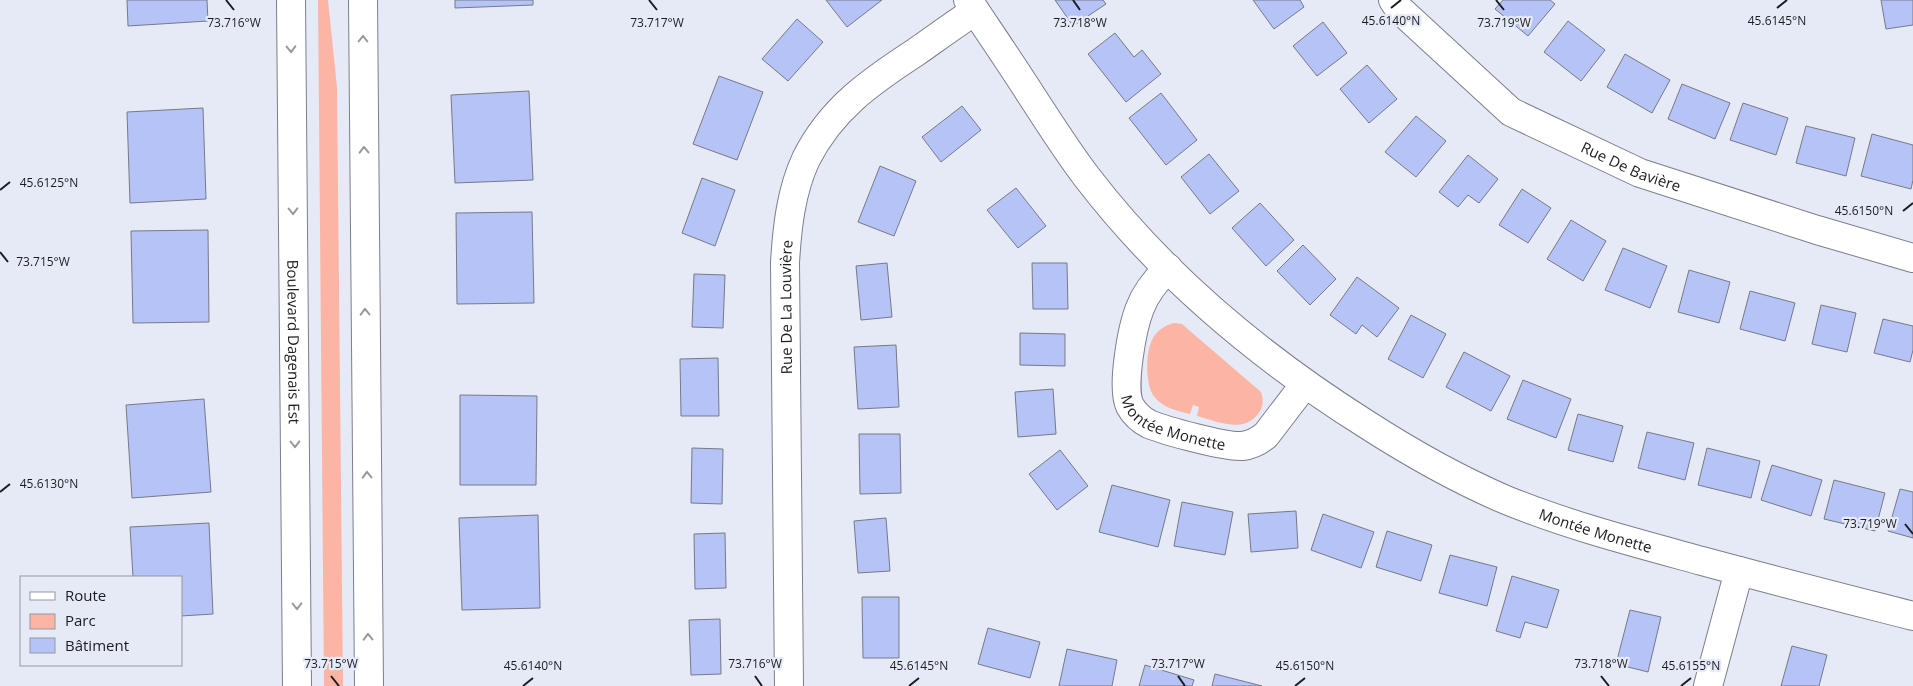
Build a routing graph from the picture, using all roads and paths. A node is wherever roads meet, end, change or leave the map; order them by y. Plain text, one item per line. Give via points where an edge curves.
1 (291, 0) edge
2 (363, 0) edge
3 (1392, 0) edge
4 (972, 5) edge
5 (1913, 258) edge
6 (1168, 268) junction
7 (1305, 384) junction
8 (1739, 571) junction
9 (1913, 616) edge
10 (297, 686) edge
11 (369, 686) edge
12 (789, 686) edge
13 (1708, 686) edge

1 -> 10 street, Boulevard Dagenais Est
11 -> 2 street
3 - 5 street, Rue De Bavière via 1511,112 1640,173
4 - 6 street, Montée Monette via 1086,176
4 - 12 street, Rue De La Louvière via 838,111 806,160 795,192 787,226 784,263
6 - 7 street, Montée Monette via 1226,324
6 - 7 street, Montée Monette via 1146,296 1132,338 1126,390 1131,406 1141,419 1176,432 1244,446 1266,435
7 - 8 street, Montée Monette via 1409,451 1507,500 1586,529
8 - 9 street, Montée Monette
8 - 13 street

